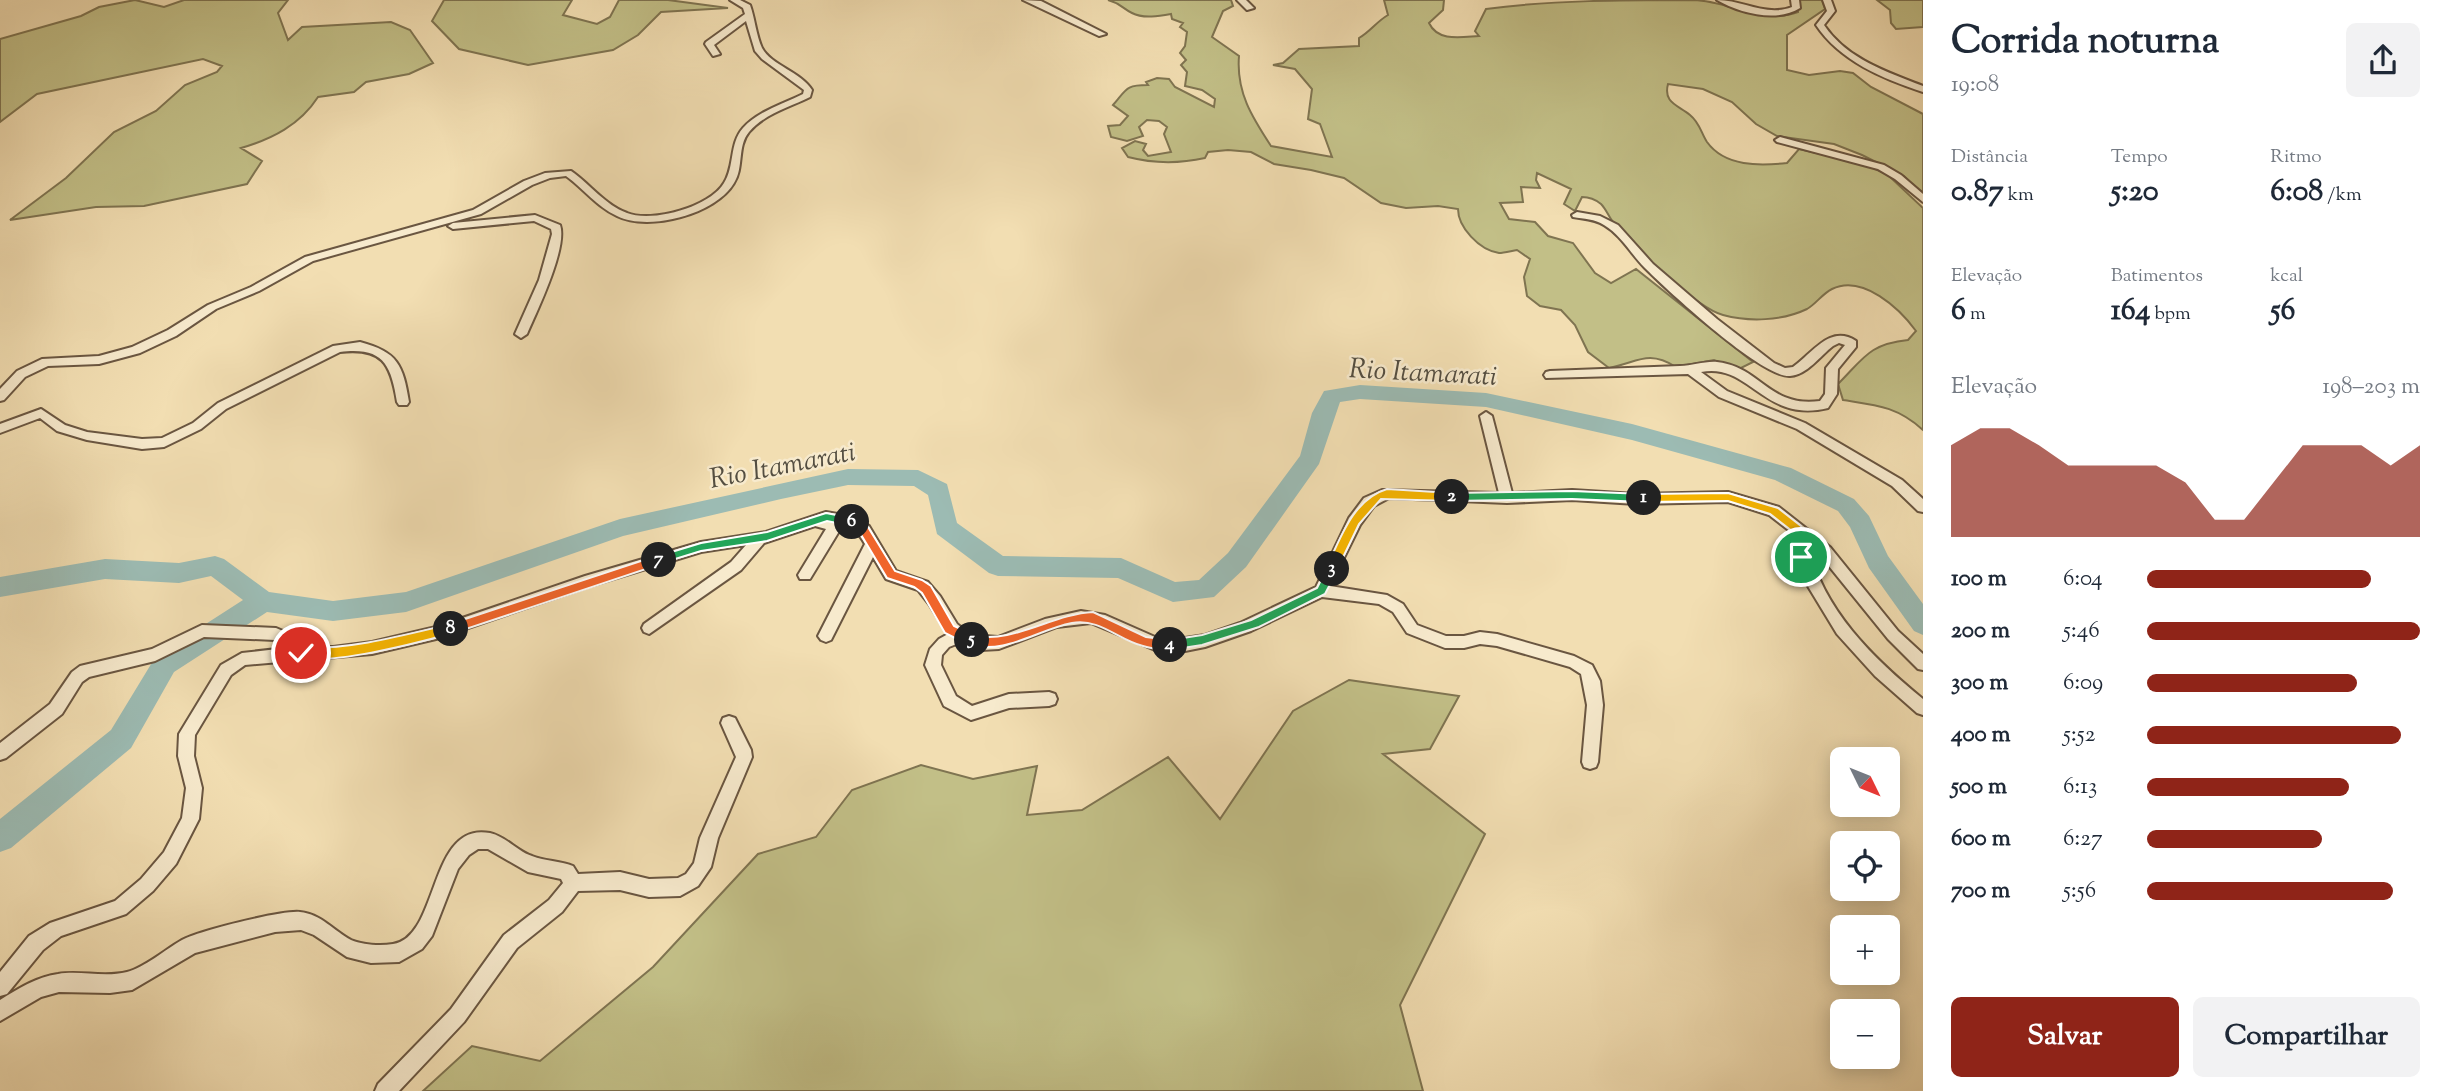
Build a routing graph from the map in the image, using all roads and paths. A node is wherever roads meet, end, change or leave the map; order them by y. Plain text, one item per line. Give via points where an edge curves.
1 (734, 0) edge
2 (1027, 0) edge
3 (1241, 0) edge
4 (1721, 0) edge
5 (1795, 0) edge
6 (1827, 0) edge
7 (1250, 8) dead end
8 (750, 15) junction
9 (1102, 34) dead end
10 (716, 54) dead end
11 (1923, 89) edge
12 (1780, 140) dead end
13 (1923, 200) edge
14 (1577, 215) dead end
15 (369, 242) junction
16 (521, 334) dead end
17 (1691, 370) junction
18 (1550, 375) dead end
19 (0, 397) edge
20 (403, 402) dead end
21 (1486, 416) dead end
22 (0, 429) edge
23 (1507, 498) junction
24 (1923, 507) edge
25 (1797, 529) junction
26 (757, 543) junction
27 (873, 543) junction
28 (701, 547) junction
29 (805, 575) dead end
30 (1321, 591) junction
31 (649, 628) dead end
32 (826, 636) dead end
33 (960, 636) junction
34 (301, 653) junction
35 (1923, 664) edge
36 (1049, 699) dead end
37 (1923, 708) edge
38 (729, 723) dead end
39 (0, 753) edge
40 (1590, 762) dead end
41 (573, 883) junction
42 (0, 987) edge
43 (0, 1011) edge
44 (385, 1091) edge

1 - 8 street via 747,7
2 - 9 street
3 - 7 street
4 - 5 street via 1786,14 1796,8
6 - 11 street via 1832,11 1820,25 1835,45
8 - 10 street via 709,44
8 - 15 street via 758,49 808,90 807,95 741,136 730,183 718,195 676,215 655,219 624,216 579,180 561,172 528,183 477,212
12 - 13 street via 1881,167
14 - 17 street via 1591,216 1615,228 1649,266 1774,368 1799,369 1833,340 1852,344 1832,368 1831,394 1824,405 1809,409 1787,405 1720,366
15 - 16 street via 456,225 523,218 548,222 557,234 545,280
15 - 19 street via 290,267 136,350 99,360 46,362 21,374
17 - 18 street
17 - 24 street via 1723,394 1801,426 1867,464 1898,483
20 - 22 street via 393,363 376,350 360,346 337,349 222,406 197,426 164,442 142,444 87,436 61,428 41,413
21 - 23 street
23 - 25 street via 1728,497 1774,511
23 - 30 street via 1377,496 1354,522
25 - 35 street via 1825,551 1893,635
25 - 37 street via 1801,557 1822,603 1851,641
26 - 28 street
26 - 29 street via 821,523 833,525
26 - 31 street via 736,566
27 - 28 street via 850,520 826,517 767,537
27 - 32 street
27 - 33 street via 891,575 927,590 950,629
28 - 34 street via 436,634 372,648
30 - 33 street via 1255,624 1168,645 1144,642 1093,617 1072,618 999,643
30 - 40 street via 1382,599 1398,608 1412,629 1445,642 1497,640 1587,670 1595,705
33 - 36 street via 944,643 935,653 933,665 950,701 971,713 1009,701
34 - 39 street via 276,634 202,631 155,655 85,671 76,677 56,709
34 - 42 street via 242,659 226,670 187,734 186,756 194,788 190,818 170,858 120,908 56,929 36,943
38 - 41 street via 744,757 709,838 702,867 692,880 680,887 649,888 620,881
41 - 43 street via 567,872 528,864 490,841 475,841 451,864 426,930 399,953 371,954 347,948 320,928 301,922 275,923 191,946 132,981 59,983 37,989
41 - 44 street via 557,907 519,934 427,1052

